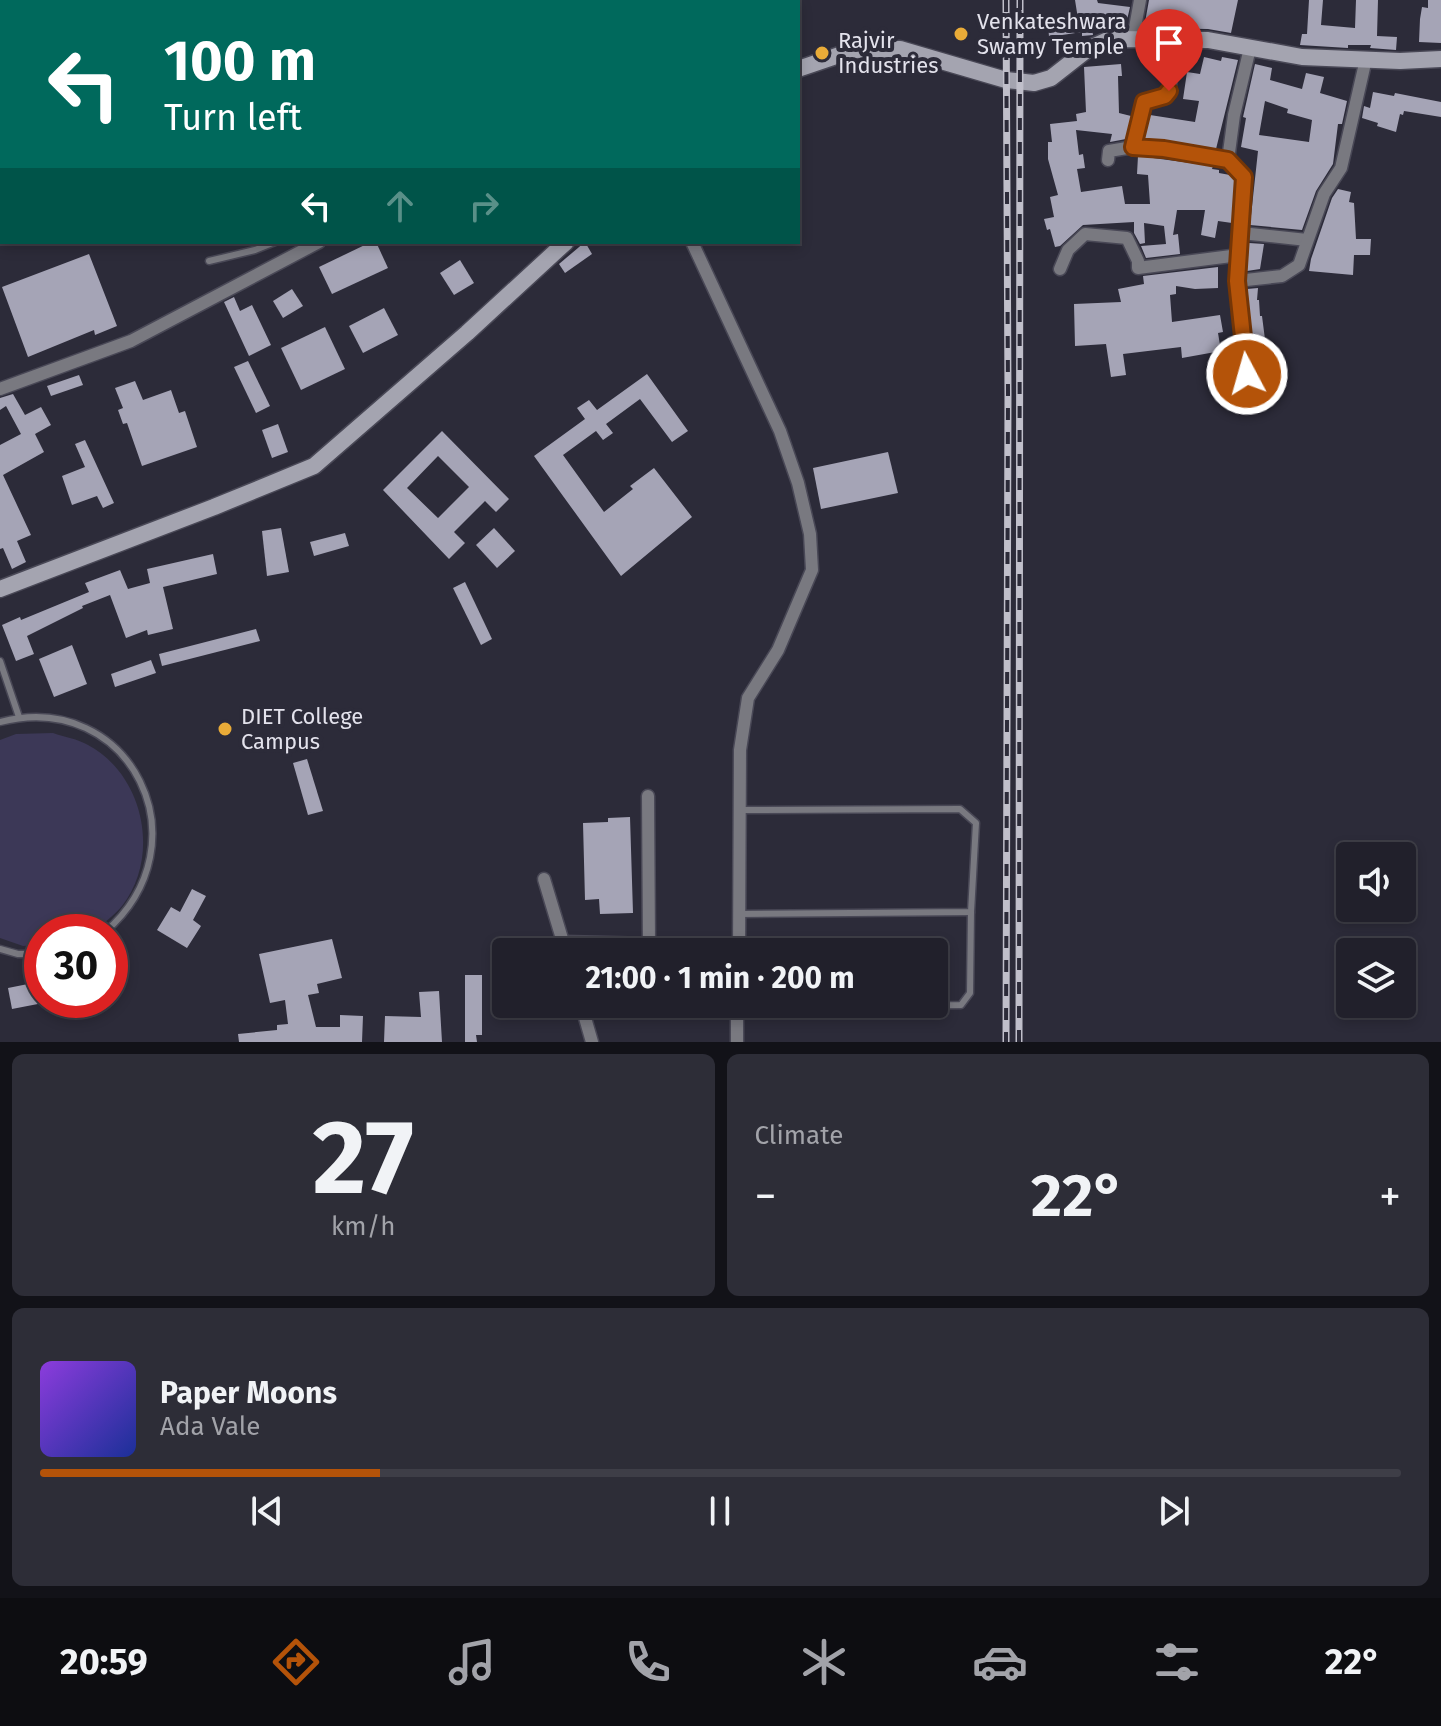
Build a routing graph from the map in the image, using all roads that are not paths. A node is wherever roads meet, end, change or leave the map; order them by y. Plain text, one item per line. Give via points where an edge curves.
1 (1140, 0) edge
2 (1133, 39) junction
3 (1178, 40) junction
4 (1250, 48) junction
5 (1366, 59) junction
6 (1441, 59) edge
7 (800, 68) edge
8 (1133, 147) junction
9 (1108, 160) dead end
10 (1228, 160) junction
11 (1241, 233) junction
12 (1307, 240) junction
13 (270, 244) edge
14 (315, 244) edge
15 (564, 244) edge
16 (693, 244) edge
17 (1239, 255) junction
18 (209, 261) dead end
19 (1060, 269) dead end
20 (1237, 281) junction
21 (1247, 374) dead end
22 (0, 389) edge
23 (0, 589) edge
24 (0, 661) edge
25 (19, 717) junction
26 (0, 722) edge
27 (648, 796) dead end
28 (740, 810) junction
29 (544, 879) dead end
30 (971, 912) junction
31 (123, 914) edge
32 (739, 914) junction
33 (561, 938) edge
34 (649, 938) edge
35 (739, 938) edge
36 (0, 949) edge
37 (24, 954) edge
38 (948, 1005) edge
39 (585, 1018) edge
40 (737, 1018) edge
41 (592, 1042) edge
42 (737, 1042) edge

1 - 2 street
2 - 3 street
2 - 7 street via 1110,39 1051,78 1034,83 900,49 854,50
3 - 4 street
3 - 8 street via 1169,91 1144,102
4 - 5 street via 1302,57
4 - 10 street
5 - 6 street
5 - 12 street via 1341,168 1324,194
8 - 9 street via 1109,151
8 - 10 street
10 - 11 street via 1244,177
11 - 12 street
11 - 17 street
12 - 20 street via 1299,265 1282,276
13 - 18 lane
14 - 22 street via 131,341
15 - 23 street via 314,466
16 - 28 street via 780,431 810,534 812,570 778,650 748,698 740,750
17 - 19 street via 1138,268 1127,238 1085,234 1068,250
17 - 20 street
20 - 21 street
24 - 25 lane
25 - 26 lane
25 - 31 lane via 51,717 81,725 108,741 145,791 152,852 144,882
27 - 34 street
28 - 30 lane via 960,809 976,823
28 - 32 street
29 - 33 street
30 - 32 lane
30 - 38 lane via 970,993 961,1005
32 - 35 street
36 - 37 lane
39 - 41 street
40 - 42 street

